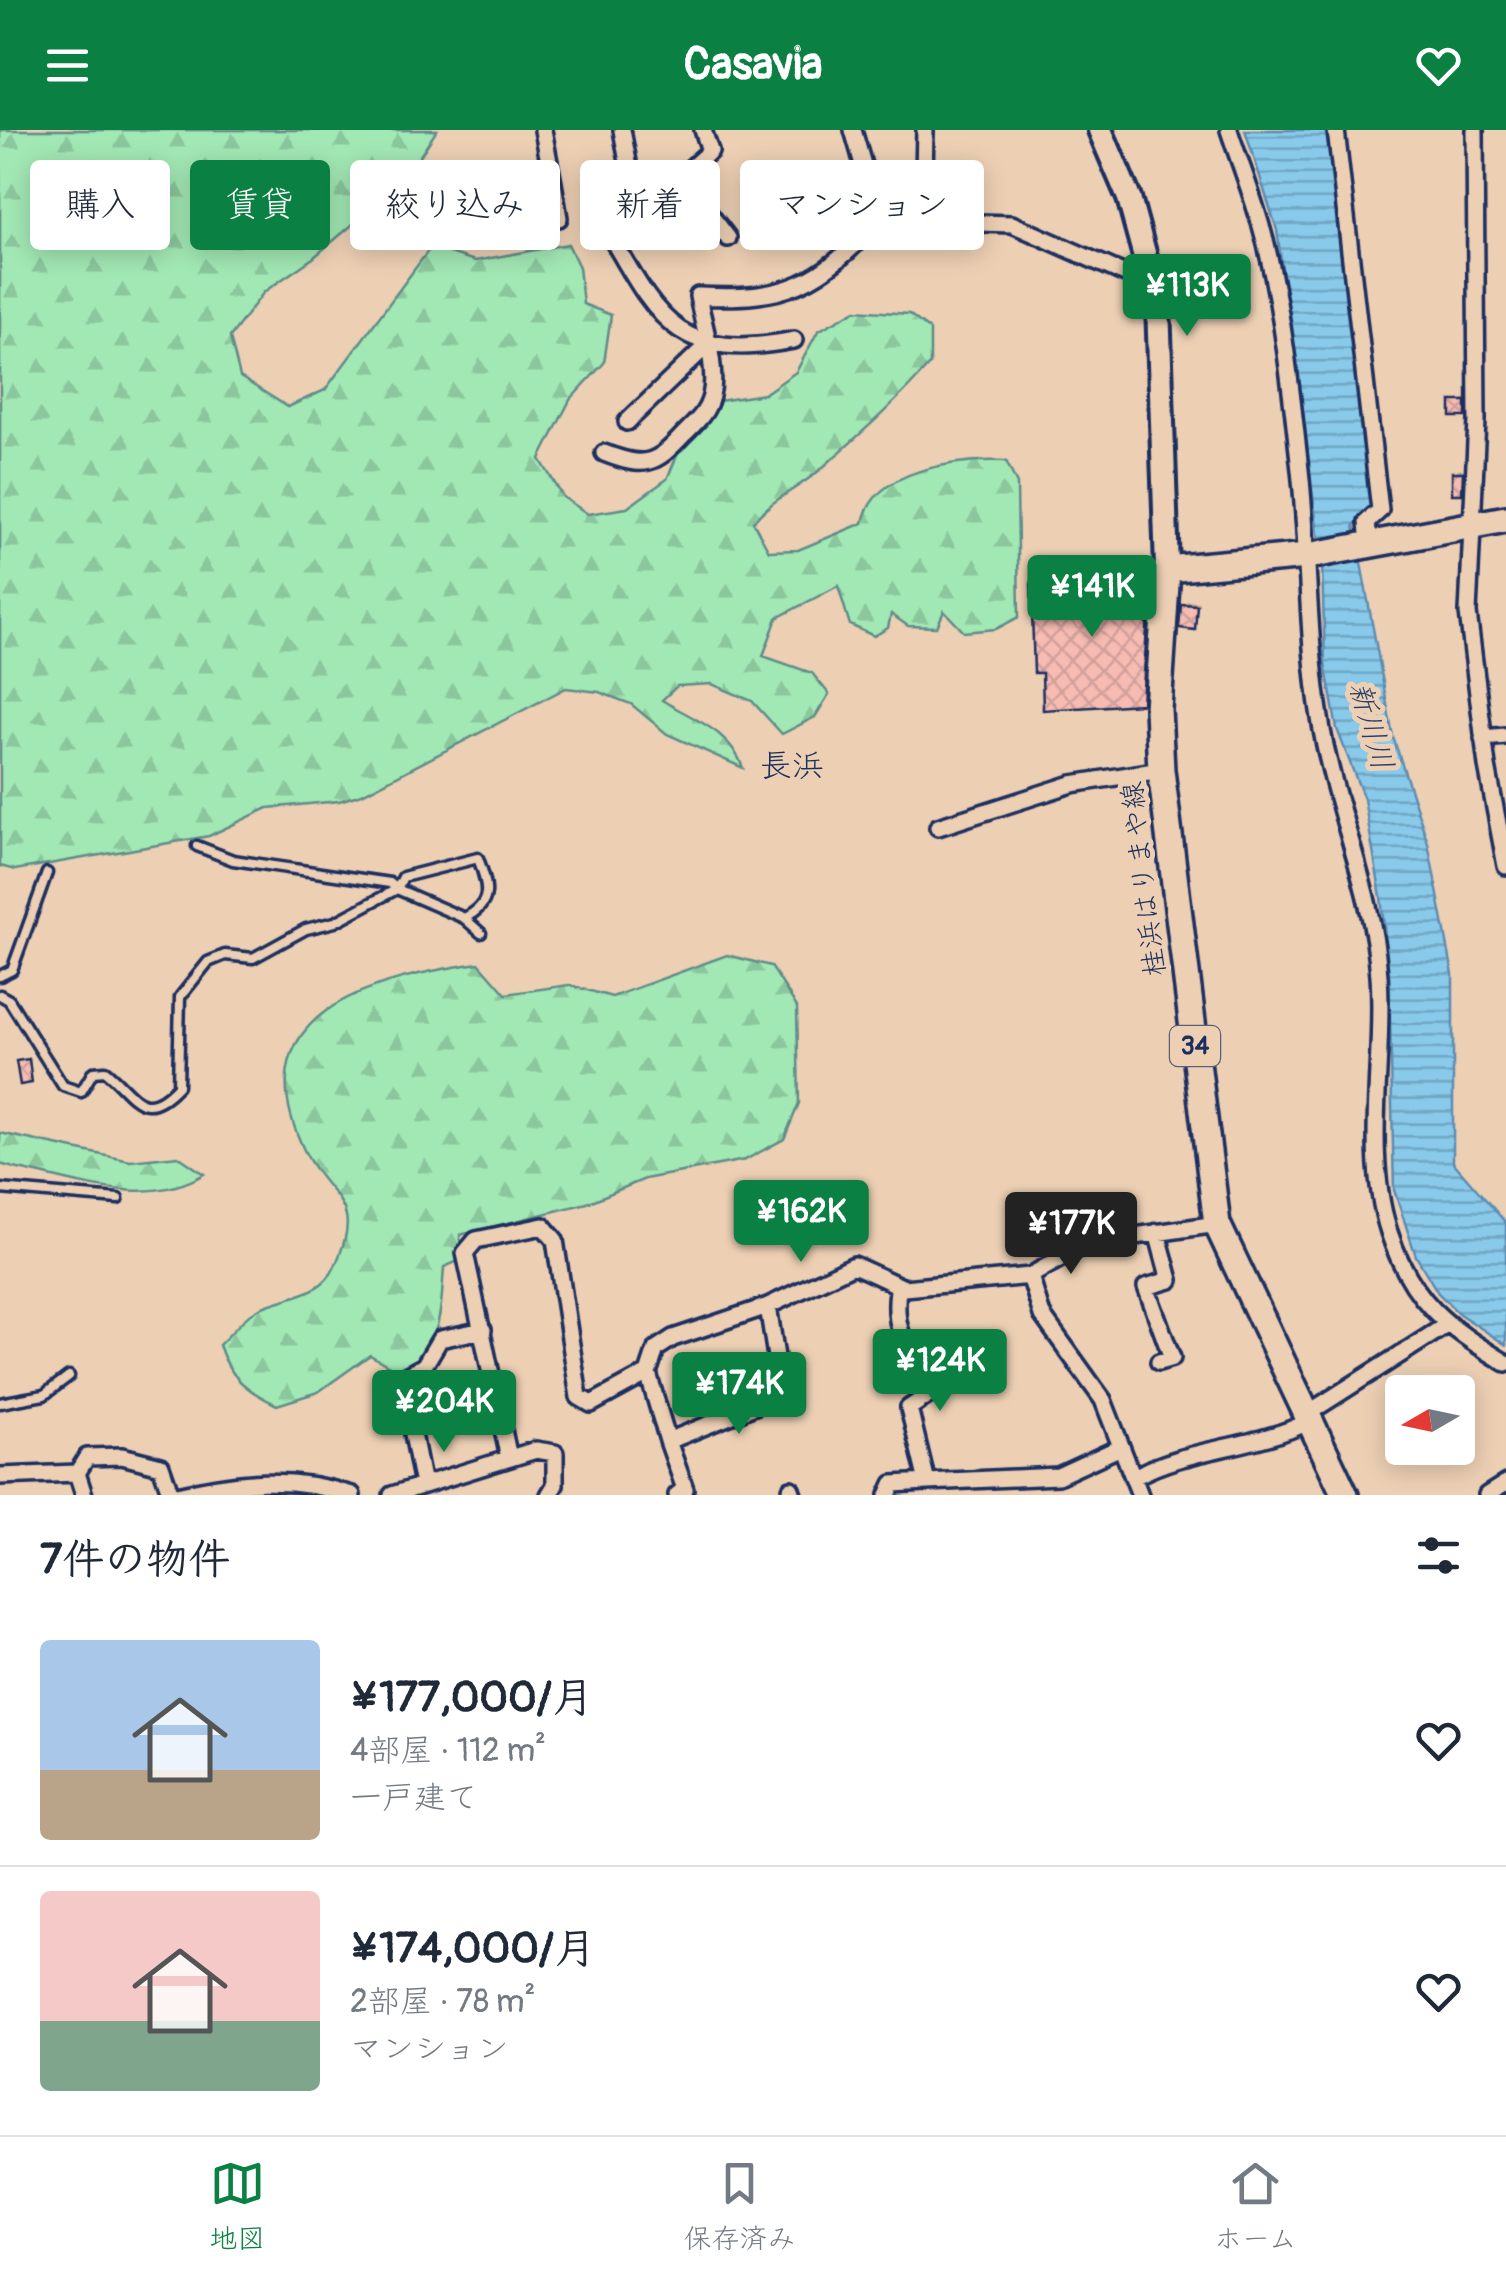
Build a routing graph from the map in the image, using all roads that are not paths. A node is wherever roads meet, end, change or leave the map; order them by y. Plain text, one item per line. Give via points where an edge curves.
1 (544, 130) edge
2 (622, 130) edge
3 (703, 130) edge
4 (853, 130) edge
5 (926, 130) edge
6 (1100, 130) edge
7 (1229, 130) edge
8 (1336, 130) edge
9 (1475, 130) edge
10 (549, 160) edge
11 (628, 160) edge
12 (861, 160) edge
13 (925, 160) edge
14 (984, 223) edge
15 (728, 238) dead end
16 (620, 250) edge
17 (845, 250) edge
18 (1151, 271) junction
19 (794, 340) dead end
20 (707, 346) junction
21 (626, 422) dead end
22 (604, 453) dead end
23 (1506, 519) edge
24 (1473, 523) junction
25 (1364, 546) junction
26 (1312, 555) junction
27 (1167, 569) junction
28 (1506, 736) edge
29 (1483, 738) junction
30 (1161, 770) junction
31 (938, 828) dead end
32 (198, 846) dead end
33 (1506, 866) edge
34 (47, 872) dead end
35 (398, 888) junction
36 (464, 918) junction
37 (481, 933) dead end
38 (0, 976) edge
39 (0, 994) edge
40 (0, 1188) edge
41 (118, 1199) dead end
42 (1217, 1224) junction
43 (1158, 1232) junction
44 (1030, 1276) junction
45 (904, 1288) junction
46 (768, 1306) junction
47 (1445, 1326) junction
48 (483, 1330) junction
49 (1159, 1362) dead end
50 (1506, 1363) edge
51 (648, 1373) junction
52 (70, 1376) dead end
53 (0, 1403) edge
54 (1310, 1422) junction
55 (668, 1441) junction
56 (1120, 1447) junction
57 (509, 1458) junction
58 (78, 1472) junction
59 (0, 1476) edge
60 (1136, 1476) junction
61 (926, 1482) junction
62 (1506, 1483) edge
63 (423, 1485) junction
64 (247, 1487) edge
65 (332, 1492) edge
66 (84, 1495) edge
67 (174, 1495) edge
68 (352, 1495) edge
69 (392, 1495) edge
70 (548, 1495) edge
71 (677, 1495) edge
72 (888, 1495) edge
73 (1140, 1495) edge
74 (1345, 1495) edge
75 (1487, 1495) edge

1 - 10 street
2 - 11 street
3 - 15 street via 710,151 681,178
4 - 12 street
5 - 13 street
6 - 18 main road
7 - 26 street via 1268,253
8 - 25 street via 1380,510 1367,522
9 - 24 street
14 - 18 street via 1012,224 1125,274
16 - 20 street via 661,316
17 - 20 street via 791,291 698,296
18 - 27 main road via 1162,356
19 - 20 street
20 - 21 street
20 - 22 street via 712,393 705,412 670,452 638,463
23 - 24 main road
24 - 25 main road
24 - 29 street via 1468,613
25 - 26 main road
26 - 27 main road
26 - 47 street via 1310,638 1320,722 1379,974 1384,1215 1404,1267
27 - 30 main road, 桂浜はりまや線 / 34
28 - 29 street
29 - 33 street
30 - 31 street via 1072,784
30 - 42 main road, 桂浜はりまや線 / 34
32 - 35 lane via 233,860
34 - 38 lane via 12,970
35 - 36 lane
35 - 36 lane via 403,877 478,858 488,898 483,909
35 - 39 lane via 253,958 225,955 208,962 180,997 178,1086 164,1101 134,1101 97,1069 81,1092 63,1086
36 - 37 lane
40 - 41 lane
42 - 43 street
42 - 54 main road, 桂浜はりまや線 / 34
43 - 44 street via 1086,1242
43 - 49 street via 1170,1280 1146,1287 1172,1358
44 - 45 street
44 - 56 street via 1042,1315 1103,1400
45 - 46 street via 854,1264
45 - 61 street via 898,1290 898,1334 933,1392 909,1408
46 - 51 street via 673,1338 656,1349
46 - 55 street via 782,1395
47 - 50 street
47 - 54 street via 1313,1410
48 - 51 street via 466,1254 476,1240 544,1226 558,1257 579,1397 591,1404
48 - 57 street
48 - 63 street via 440,1339 424,1366 402,1378
51 - 55 street
52 - 53 lane via 44,1394
54 - 60 street via 1165,1461
54 - 74 main road, 桂浜はりまや線 / 34
55 - 71 street via 685,1489
56 - 60 street
56 - 61 street via 1058,1476
57 - 63 street
57 - 70 street via 536,1450 555,1453 555,1484
58 - 59 street
58 - 66 street
58 - 67 street via 87,1457 122,1456 161,1466
60 - 73 street
61 - 72 street via 892,1484
62 - 75 street
63 - 69 street
64 - 65 street via 306,1482
64 - 67 street
65 - 68 street

